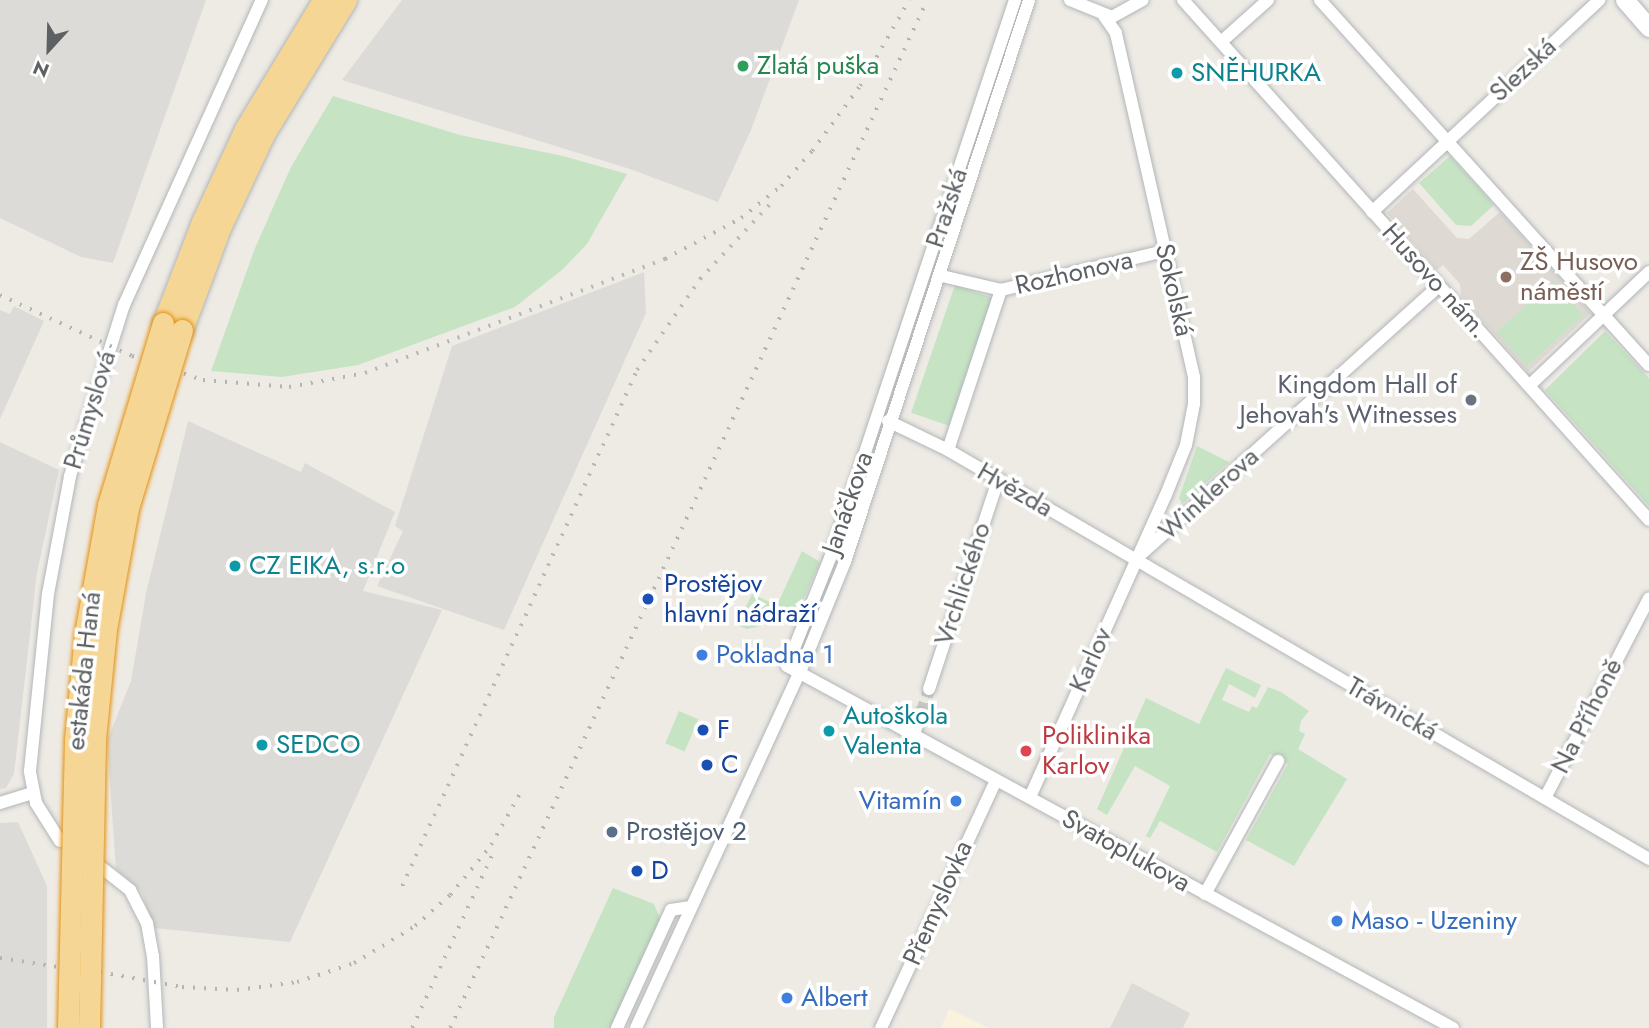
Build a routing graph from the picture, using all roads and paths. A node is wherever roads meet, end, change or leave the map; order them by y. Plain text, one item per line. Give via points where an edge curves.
1 (262, 0) edge
2 (323, 0) edge
3 (346, 0) edge
4 (1015, 0) edge
5 (1029, 0) edge
6 (1070, 0) edge
7 (1143, 0) edge
8 (1183, 0) edge
9 (1268, 0) edge
10 (1320, 0) edge
11 (1599, 0) edge
12 (1625, 0) edge
13 (1104, 16) junction
14 (1649, 28) edge
15 (1221, 43) junction
16 (1448, 140) junction
17 (1372, 212) junction
18 (1166, 251) junction
19 (1649, 272) edge
20 (942, 276) junction
21 (1438, 287) junction
22 (1000, 290) junction
23 (1604, 315) junction
24 (173, 327) junction
25 (1649, 365) edge
26 (1530, 385) junction
27 (878, 415) junction
28 (892, 425) junction
29 (948, 450) junction
30 (878, 466) junction
31 (998, 480) junction
32 (1649, 520) edge
33 (830, 558) junction
34 (1135, 560) junction
35 (845, 562) junction
36 (1649, 598) edge
37 (800, 672) junction
38 (929, 689) tunnel mouth
39 (921, 714) tunnel mouth
40 (914, 734) junction
41 (1278, 761) dead end
42 (996, 780) junction
43 (32, 793) junction
44 (1030, 797) junction
45 (1545, 798) junction
46 (0, 803) edge
47 (60, 841) dead end
48 (1649, 859) edge
49 (102, 869) dead end
50 (1205, 894) junction
51 (689, 907) junction
52 (68, 1028) edge
53 (89, 1028) edge
54 (157, 1028) edge
55 (617, 1028) edge
56 (636, 1028) edge
57 (881, 1028) edge
58 (1453, 1028) edge

1 - 43 street, Průmyslová via 124,305 70,476 40,662
2 - 24 highway via 245,129 202,222
3 - 24 highway via 264,134
4 - 27 street, Pražská
5 - 20 street, Pražská
6 - 13 street
7 - 13 street via 1120,16
8 - 15 street, Husovo nám.
9 - 15 street
10 - 16 street
11 - 16 street, Slezská
12 - 14 main road
13 - 18 street, Sokolská via 1116,33
15 - 17 street, Husovo nám.
16 - 17 street, Slezská
16 - 23 street
17 - 21 street, Husovo nám.
18 - 22 street, Rozhonova
18 - 34 street, Sokolská via 1194,377 1195,404 1178,466
19 - 23 street
20 - 22 street, Rozhonova
20 - 28 street, Janáčkova
21 - 26 street, Husovo nám.
21 - 34 street, Winklerova
22 - 29 street
23 - 25 street
23 - 26 street
24 - 52 highway, estakáda Haná, bridge via 108,505 85,634 75,740
24 - 53 highway, estakáda Haná, bridge via 128,508 106,629 95,739
26 - 32 street, Husovo nám.
27 - 28 street, Hvězda
27 - 30 street, Janáčkova
27 - 33 street, Janáčkova
28 - 29 street, Hvězda
28 - 30 street, Janáčkova
29 - 31 street, Hvězda
30 - 35 street, Janáčkova
31 - 34 street, Hvězda
31 - 38 street, Vrchlického
33 - 35 street
33 - 37 street, Janáčkova via 787,666
34 - 44 street, Karlov
34 - 45 street, Trávnická
35 - 37 street, Janáčkova
36 - 45 street, Na Příhoně
37 - 40 street, Svatoplukova
37 - 51 street, Janáčkova
39 - 40 street
40 - 42 street, Svatoplukova
41 - 50 street
42 - 44 street, Svatoplukova
42 - 57 street, Přemyslovka
43 - 46 street
43 - 47 street
44 - 50 street, Svatoplukova
45 - 48 street, Trávnická
49 - 54 street via 130,890 146,923 153,956
50 - 58 street, Svatoplukova
51 - 55 street via 671,910
51 - 56 street, Janáčkova

